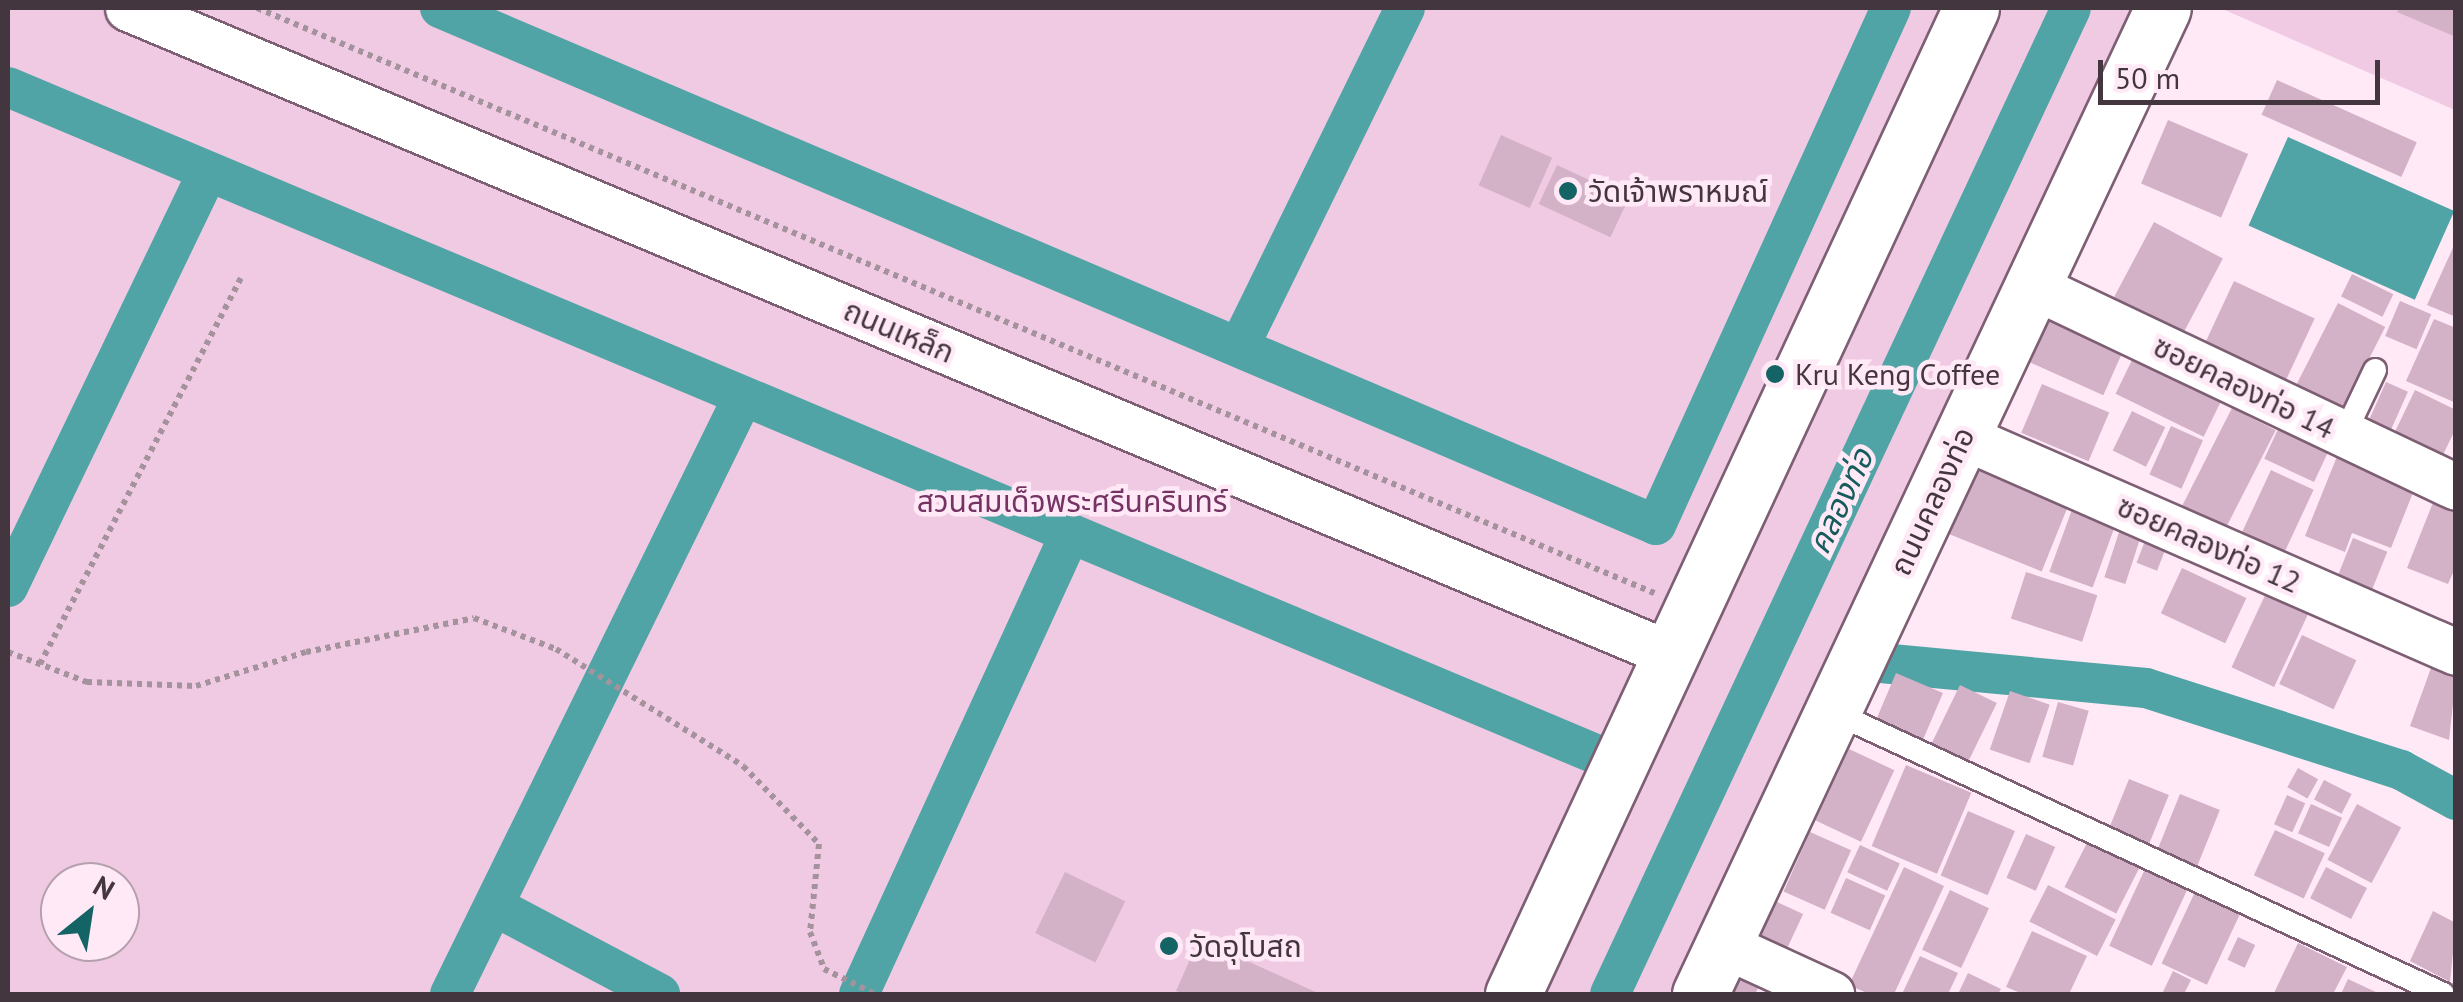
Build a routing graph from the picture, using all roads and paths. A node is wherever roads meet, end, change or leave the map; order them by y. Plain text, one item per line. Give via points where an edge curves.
1 (128, 8) edge
2 (258, 8) edge
3 (1971, 8) edge
4 (2163, 8) edge
5 (241, 278) dead end
6 (2032, 286) junction
7 (2375, 370) dead end
8 (2344, 435) junction
9 (1962, 436) junction
10 (2456, 487) edge
11 (1681, 631) junction
12 (8, 652) edge
13 (2456, 652) edge
14 (40, 664) junction
15 (1832, 712) junction
16 (1724, 945) junction
17 (875, 994) edge
18 (1513, 994) edge
19 (1700, 994) edge
20 (1831, 994) edge
21 (2444, 994) edge

1 - 11 street, ถนนเหล็ก
2 - 11 path
3 - 11 street
4 - 6 street, ถนนคลองท่อ
5 - 14 path
6 - 8 street, ซอยคลองท่อ 14
6 - 9 street, ถนนคลองท่อ
7 - 8 lane
8 - 10 street, ซอยคลองท่อ 14
9 - 13 street, ซอยคลองท่อ 12
9 - 15 street, ถนนคลองท่อ
11 - 18 street
12 - 14 path
14 - 17 path via 88,682 196,686 306,652 474,618 556,649 743,766 819,844 810,932 824,969
15 - 16 street, ถนนคลองท่อ
15 - 21 lane
16 - 19 street, ถนนคลองท่อ
16 - 20 street

